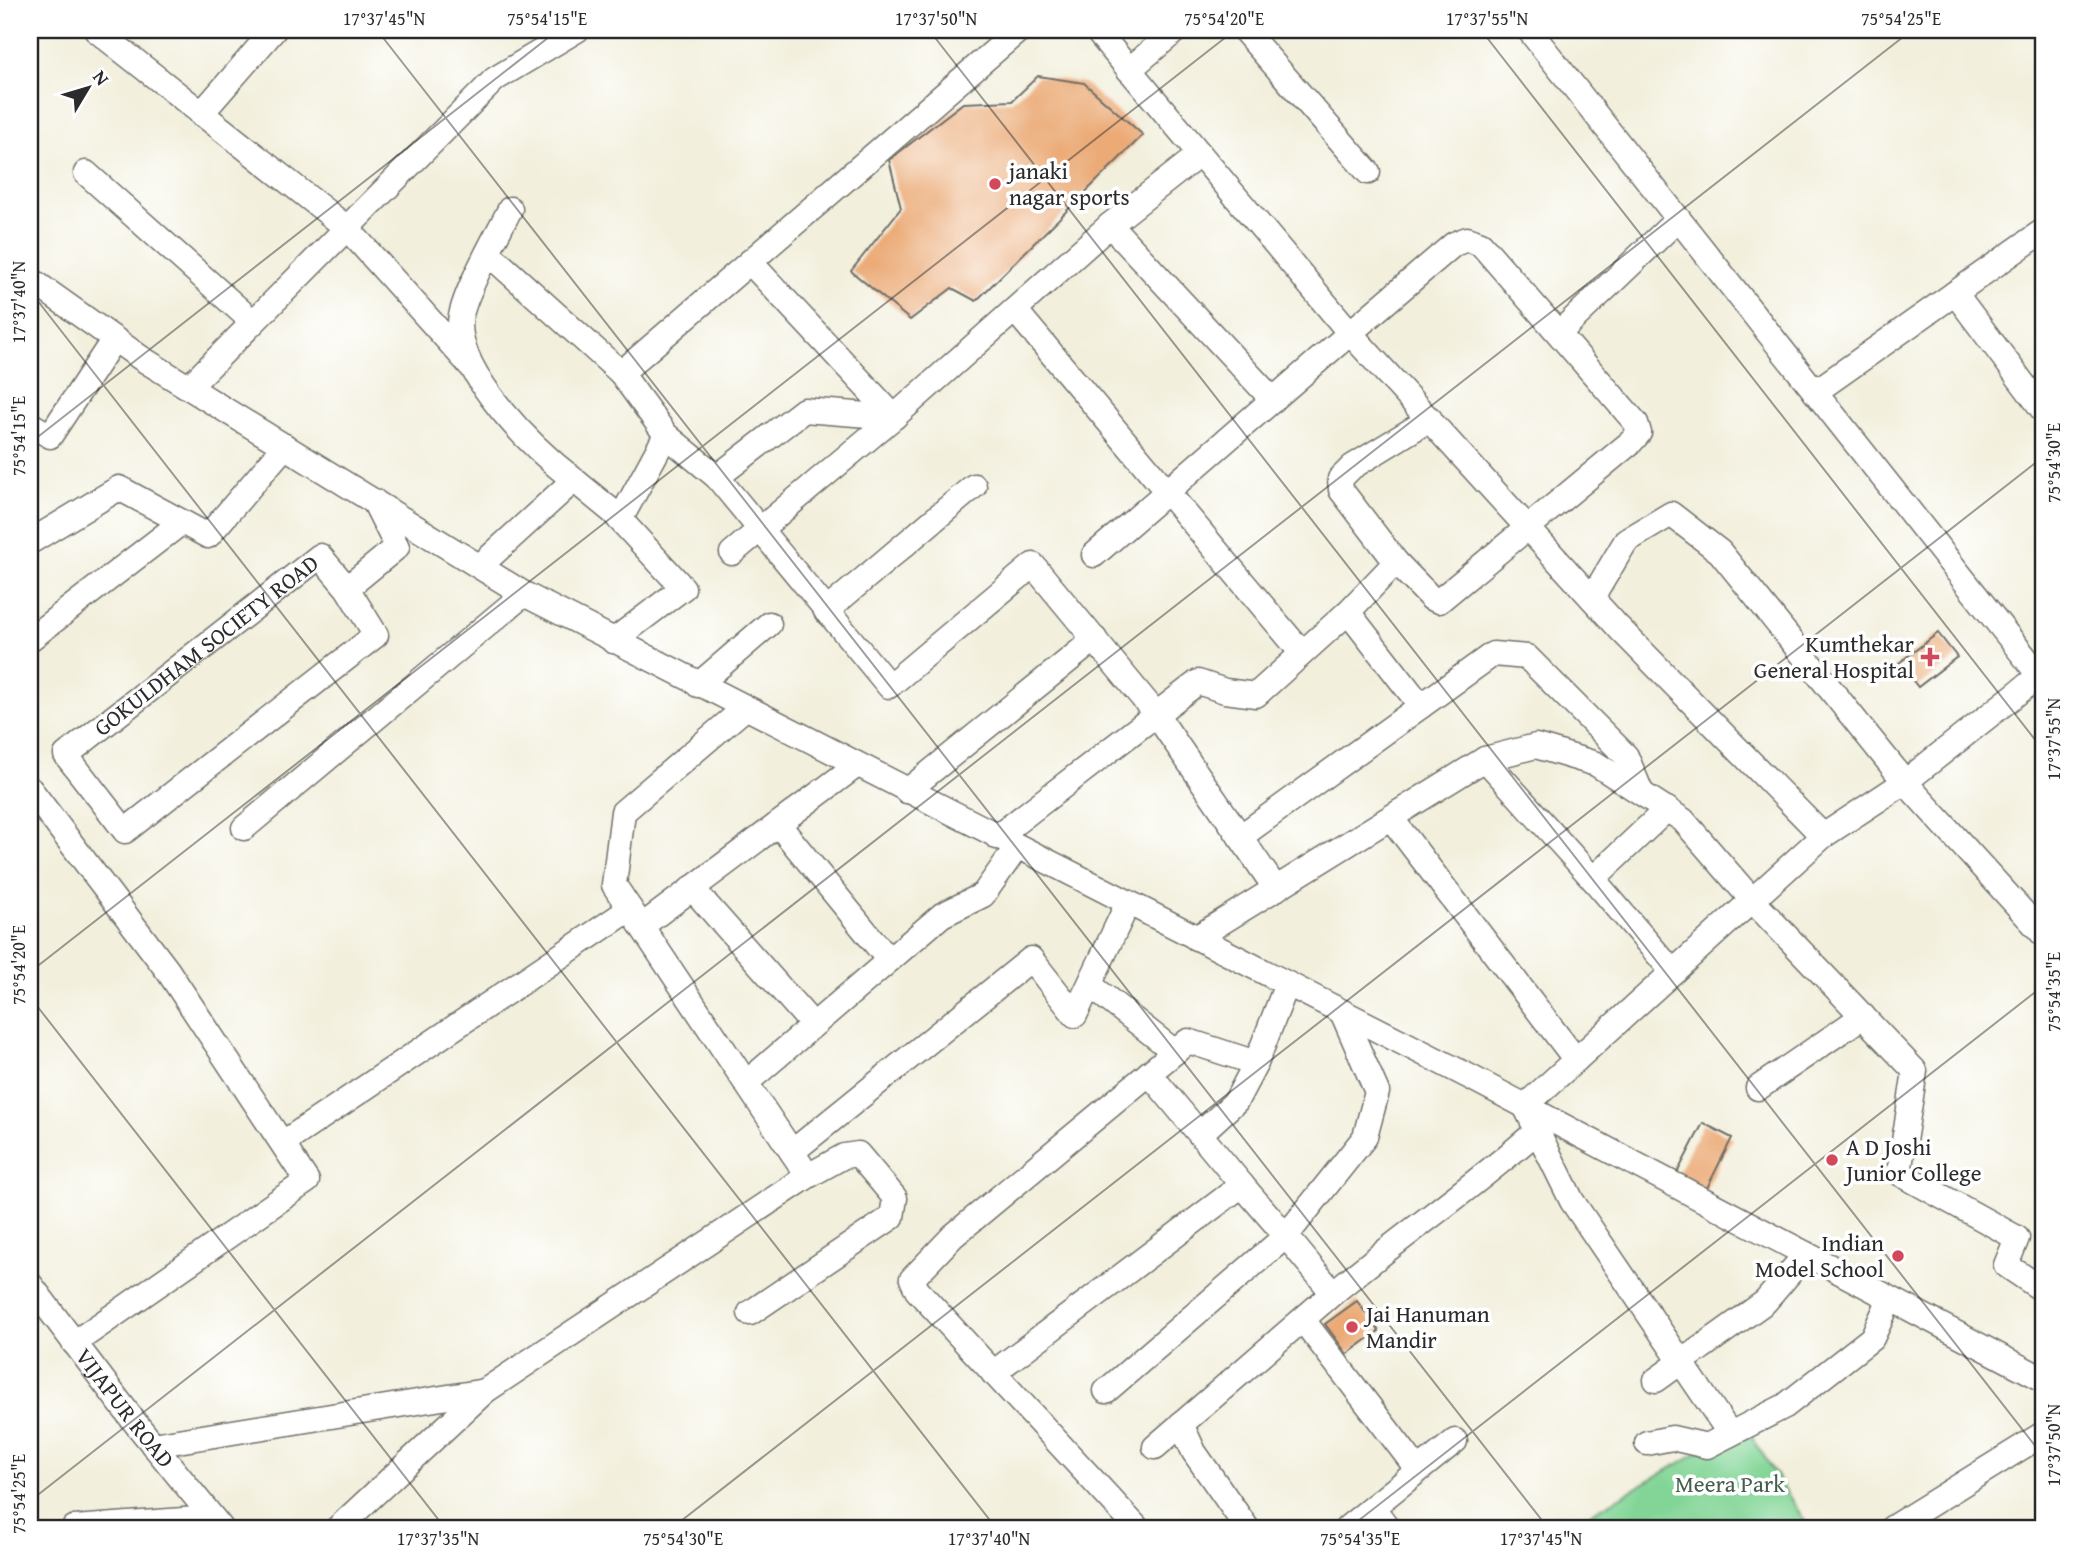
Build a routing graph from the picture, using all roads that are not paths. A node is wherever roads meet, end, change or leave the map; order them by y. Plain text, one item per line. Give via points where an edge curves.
1 (96, 30) edge
2 (274, 30) edge
3 (1019, 30) edge
4 (1096, 30) edge
5 (1176, 30) edge
6 (1244, 30) edge
7 (1529, 30) edge
8 (572, 31) edge
9 (1129, 70) junction
10 (201, 114) junction
11 (1200, 154) junction
12 (1368, 172) dead end
13 (86, 173) dead end
14 (510, 209) dead end
15 (1678, 219) junction
16 (1110, 225) junction
17 (347, 228) junction
18 (2043, 231) edge
19 (488, 253) junction
20 (750, 262) junction
21 (30, 279) edge
22 (1955, 293) junction
23 (1015, 310) junction
24 (253, 322) junction
25 (1350, 333) junction
26 (1559, 333) junction
27 (114, 339) junction
28 (470, 365) junction
29 (621, 373) junction
30 (189, 387) junction
31 (1815, 392) junction
32 (1273, 400) junction
33 (2043, 410) edge
34 (894, 417) junction
35 (1430, 419) junction
36 (30, 424) edge
37 (666, 435) junction
38 (285, 446) junction
39 (717, 477) junction
40 (574, 480) junction
41 (974, 486) dead end
42 (1170, 491) junction
43 (374, 500) junction
44 (620, 520) junction
45 (182, 522) junction
46 (1528, 528) junction
47 (759, 530) junction
48 (30, 542) edge
49 (732, 553) dead end
50 (1094, 555) dead end
51 (1396, 562) junction
52 (480, 566) junction
53 (347, 588) junction
54 (524, 594) junction
55 (1592, 598) junction
56 (826, 611) junction
57 (1348, 612) junction
58 (769, 624) dead end
59 (30, 639) edge
60 (1095, 639) junction
61 (613, 641) junction
62 (1302, 653) junction
63 (2042, 674) edge
64 (698, 685) junction
65 (1420, 706) junction
66 (745, 708) junction
67 (1156, 714) junction
68 (1485, 760) junction
69 (857, 765) junction
70 (1905, 782) junction
71 (30, 789) edge
72 (907, 791) junction
73 (1642, 792) junction
74 (1667, 810) junction
75 (1391, 818) junction
76 (778, 824) junction
77 (244, 828) dead end
78 (1822, 836) junction
79 (1240, 837) junction
80 (1007, 842) junction
81 (1593, 880) junction
82 (692, 888) junction
83 (1276, 889) junction
84 (1752, 900) junction
85 (1128, 903) junction
86 (636, 918) junction
87 (2043, 934) edge
88 (1196, 938) junction
89 (888, 960) junction
90 (1673, 972) junction
91 (1287, 984) junction
92 (1090, 985) junction
93 (1342, 1012) junction
94 (1863, 1016) junction
95 (813, 1025) junction
96 (1174, 1052) junction
97 (1576, 1060) junction
98 (1256, 1063) junction
99 (1149, 1073) junction
100 (746, 1083) junction
101 (1758, 1088) dead end
102 (1525, 1106) junction
103 (1537, 1131) junction
104 (1200, 1133) junction
105 (283, 1143) junction
106 (792, 1152) junction
107 (808, 1176) junction
108 (1242, 1185) junction
109 (1286, 1236) junction
110 (1806, 1254) junction
111 (30, 1284) edge
112 (2043, 1290) edge
113 (1333, 1293) junction
114 (1890, 1298) junction
115 (750, 1313) dead end
116 (1303, 1320) junction
117 (74, 1343) junction
118 (1681, 1362) junction
119 (993, 1373) junction
120 (2043, 1379) edge
121 (1656, 1380) dead end
122 (485, 1391) junction
123 (1107, 1391) dead end
124 (1181, 1424) junction
125 (1730, 1434) junction
126 (2043, 1434) edge
127 (1455, 1441) dead end
128 (1647, 1443) dead end
129 (153, 1445) junction
130 (1155, 1447) dead end
131 (1418, 1470) junction
132 (1373, 1508) junction
133 (216, 1523) edge
134 (1902, 1526) edge
135 (111, 1527) edge
136 (74, 1528) edge
137 (338, 1528) edge
138 (1138, 1528) edge
139 (1247, 1528) edge
140 (1347, 1528) edge
141 (1388, 1528) edge

1 - 10 street
2 - 10 street
3 - 20 street
4 - 9 street
5 - 9 street
6 - 12 street
7 - 15 street
8 - 17 street via 495,79
9 - 11 street
10 - 17 street
11 - 16 street
11 - 25 street
13 - 24 street
14 - 19 street
15 - 26 street
15 - 31 street
16 - 23 street
16 - 32 street
17 - 24 street
17 - 28 street
18 - 22 street
19 - 28 street via 460,322
19 - 29 street
20 - 29 street
20 - 34 street
21 - 27 street
22 - 31 street
22 - 33 street
23 - 34 street
23 - 42 street
24 - 30 street
25 - 26 street via 1454,244 1466,239 1481,244
25 - 32 street
25 - 35 street
26 - 46 street via 1636,423 1639,433
27 - 30 street
27 - 36 street via 50,436
28 - 40 street via 496,404
29 - 37 street
30 - 38 street
31 - 63 street
32 - 42 street
34 - 39 street via 804,410
34 - 47 street
35 - 46 street
35 - 51 street via 1340,479 1341,490
37 - 39 street
37 - 44 street
38 - 43 street
38 - 45 street via 208,536
39 - 47 street
40 - 44 street
40 - 52 street
41 - 56 street
42 - 50 street
42 - 62 street
43 - 52 street
43 - 53 street, GOKULDHAM SOCIETY ROAD via 397,547
44 - 61 street via 683,588
45 - 48 street via 119,488
45 - 59 street
46 - 51 street via 1439,601
46 - 55 street
47 - 49 street
47 - 56 street
51 - 57 street
52 - 54 street
53 - 53 street, GOKULDHAM SOCIETY ROAD via 320,556 66,755 125,831 376,635
54 - 61 street
54 - 77 street
55 - 70 street via 1626,541 1671,514 1720,552
55 - 78 street
56 - 60 street via 889,686 1032,565
57 - 62 street
57 - 65 street
58 - 64 street
60 - 67 street
60 - 72 street
61 - 64 street
62 - 67 street via 1256,695 1198,681
63 - 70 street
64 - 66 street
65 - 73 street via 1493,654 1527,657 1626,756
65 - 79 street
66 - 69 street
66 - 86 street via 624,811 614,885
67 - 79 street
67 - 80 street
68 - 73 street via 1536,746 1596,764
68 - 75 street
68 - 81 street
69 - 72 street
69 - 76 street
70 - 78 street
70 - 87 street
71 - 105 street via 168,971
72 - 80 street
73 - 74 street
74 - 81 street
74 - 84 street via 1683,820
75 - 83 street
75 - 97 street
76 - 82 street
76 - 89 street
78 - 84 street
79 - 83 street
80 - 85 street
80 - 89 street via 983,895 942,915
81 - 90 street
82 - 86 street
82 - 95 street
83 - 88 street
84 - 90 street
84 - 94 street
85 - 88 street
85 - 92 street
86 - 100 street
86 - 105 street
88 - 91 street
89 - 95 street
90 - 97 street
91 - 93 street
91 - 98 street
92 - 96 street
92 - 106 street via 1075,1015 1031,959
93 - 102 street
93 - 109 street via 1377,1092 1365,1137
94 - 101 street
94 - 112 street via 1915,1070 1899,1173 2017,1238 2006,1265
95 - 100 street
96 - 98 street via 1188,1041
96 - 99 street
97 - 102 street
98 - 104 street via 1236,1101
99 - 104 street
99 - 119 street via 953,1236 912,1279 916,1290
100 - 106 street
102 - 103 street
102 - 110 street
103 - 113 street via 1488,1175 1406,1232
103 - 118 street via 1572,1201
104 - 108 street
105 - 117 street via 307,1181
106 - 107 street
107 - 115 street via 844,1156 858,1154 895,1198 892,1217
107 - 122 street
108 - 109 street
108 - 119 street
109 - 113 street
109 - 123 street
110 - 114 street
110 - 118 street via 1765,1302
111 - 117 street, VIJAPUR ROAD
113 - 116 street
114 - 120 street
114 - 125 street via 1872,1338 1785,1406
116 - 124 street
116 - 131 street
117 - 129 street, VIJAPUR ROAD
118 - 121 street
118 - 125 street
119 - 138 street
122 - 129 street
122 - 137 street
124 - 130 street
124 - 139 street via 1194,1452
125 - 128 street via 1707,1446 1672,1438
126 - 134 street
127 - 131 street
129 - 133 street, VIJAPUR ROAD
131 - 132 street
132 - 140 street
132 - 141 street
133 - 135 street
135 - 136 street

